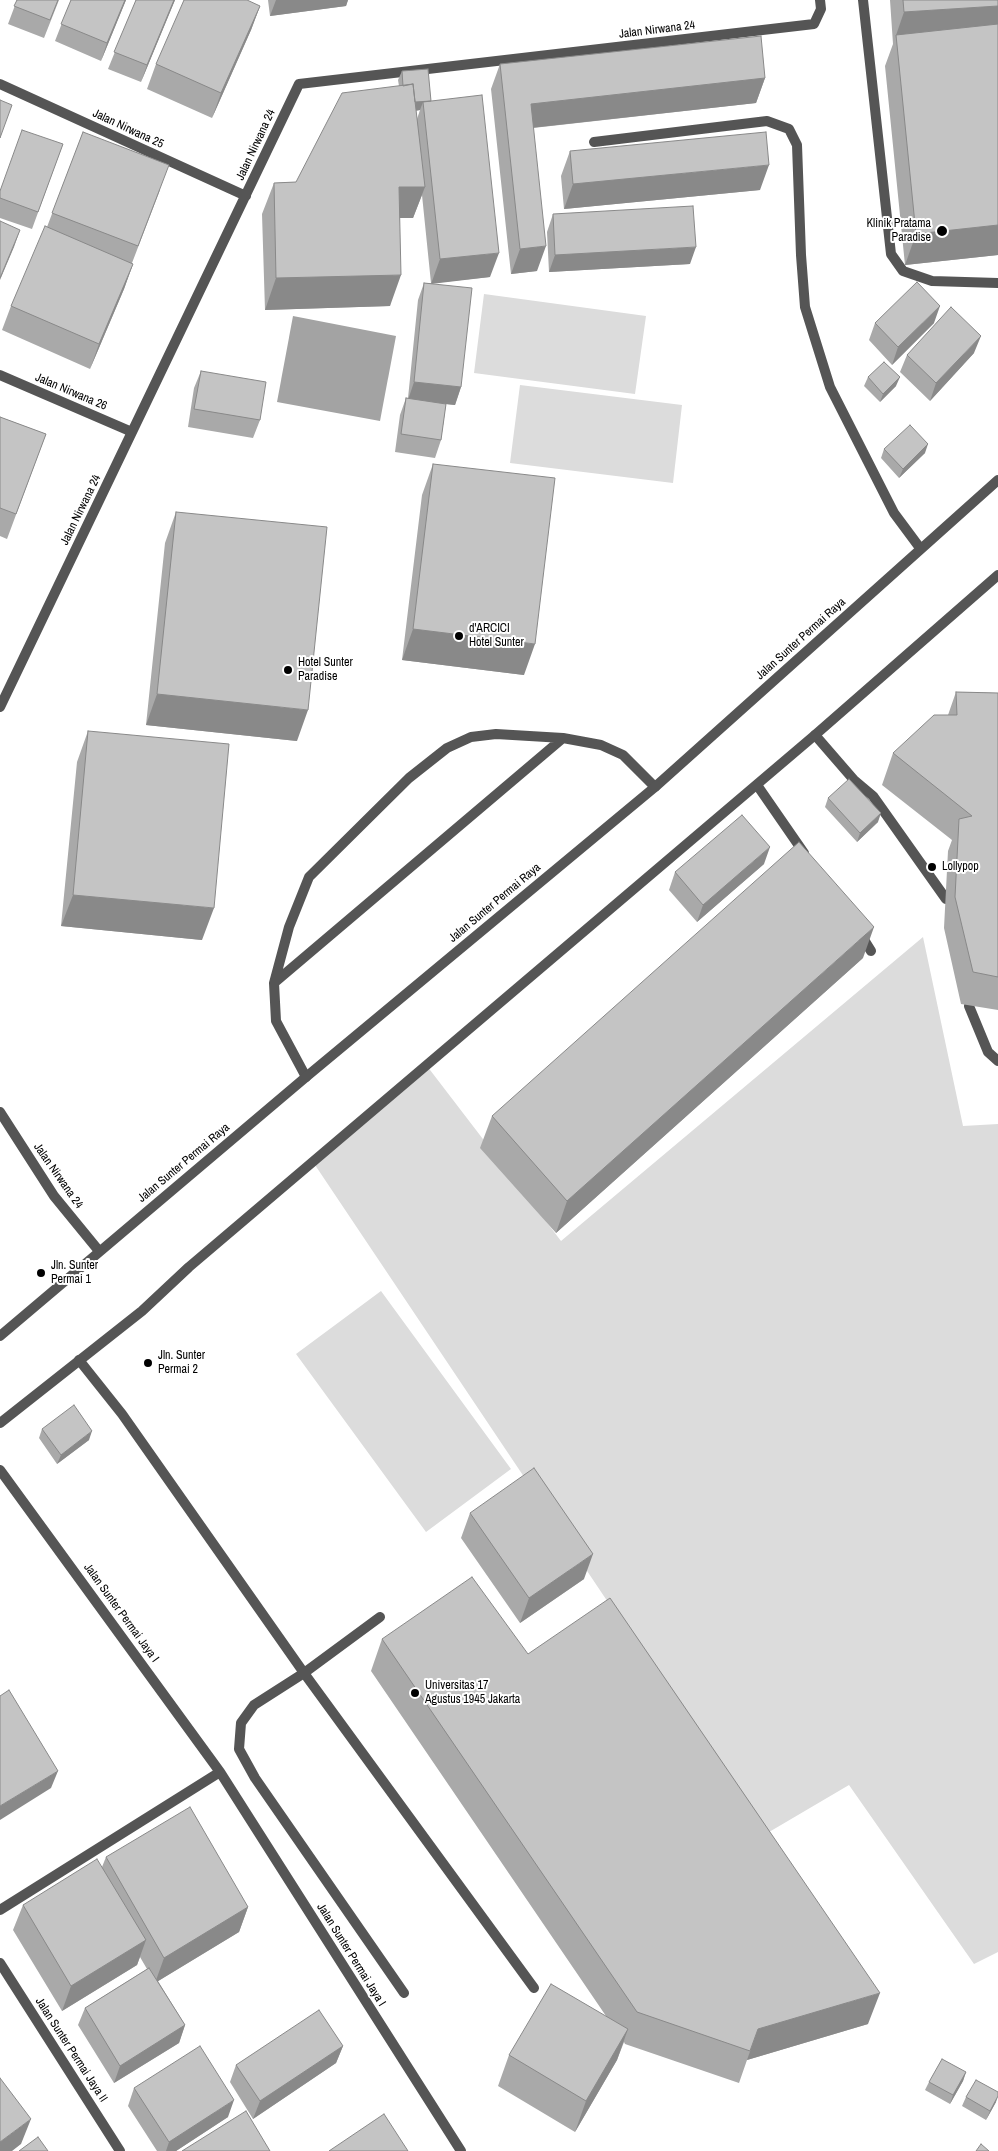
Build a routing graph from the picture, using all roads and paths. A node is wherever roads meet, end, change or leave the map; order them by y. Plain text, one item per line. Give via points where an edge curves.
1 (820, 0) edge
2 (863, 0) edge
3 (0, 84) edge
4 (594, 142) dead end
5 (246, 196) junction
6 (998, 283) edge
7 (0, 375) edge
8 (132, 432) junction
9 (998, 480) edge
10 (920, 548) junction
11 (998, 576) edge
12 (4, 689) edge
13 (0, 707) edge
14 (815, 735) junction
15 (563, 738) junction
16 (757, 785) junction
17 (655, 787) junction
18 (809, 860) edge
19 (946, 900) dead end
20 (854, 925) edge
21 (871, 952) edge
22 (274, 983) junction
23 (969, 1006) dead end
24 (998, 1061) edge
25 (306, 1077) junction
26 (0, 1112) edge
27 (99, 1251) junction
28 (0, 1336) edge
29 (79, 1360) junction
30 (0, 1423) edge
31 (0, 1470) edge
32 (380, 1617) dead end
33 (304, 1673) junction
34 (220, 1772) junction
35 (0, 1910) edge
36 (0, 1963) edge
37 (534, 1988) dead end
38 (404, 1993) dead end
39 (120, 2151) edge
40 (461, 2151) edge

1 - 5 street, Jalan Nirwana 24 via 821,9 814,24 299,84
2 - 6 street via 891,254 903,271 932,281
3 - 5 street, Jalan Nirwana 25
4 - 10 street via 767,120 789,129 797,144 805,307 830,387 894,513
5 - 8 street, Jalan Nirwana 24
7 - 8 street, Jalan Nirwana 26
8 - 12 street, Jalan Nirwana 24
9 - 10 street, Jalan Sunter Permai Raya
10 - 17 street, Jalan Sunter Permai Raya
11 - 14 street
12 - 13 street, Jalan Nirwana 24
14 - 16 street
14 - 19 street via 854,780 873,796
15 - 17 street via 602,745 623,755
15 - 22 street
15 - 22 street via 496,734 470,737 447,748 409,778 309,877 289,927
16 - 18 street
16 - 29 street via 189,1267 142,1311
17 - 25 street, Jalan Sunter Permai Raya
20 - 21 street
22 - 25 street via 276,1021
23 - 24 street via 988,1052
25 - 27 street, Jalan Sunter Permai Raya
26 - 27 street, Jalan Nirwana 24 via 54,1196
27 - 28 street, Jalan Sunter Permai Raya
29 - 30 street
29 - 33 street via 122,1414
31 - 34 street, Jalan Sunter Permai Jaya I
32 - 33 street
33 - 37 street
33 - 38 street via 254,1706 241,1723 239,1749
34 - 35 street
34 - 40 street, Jalan Sunter Permai Jaya I
36 - 39 street, Jalan Sunter Permai Jaya II

